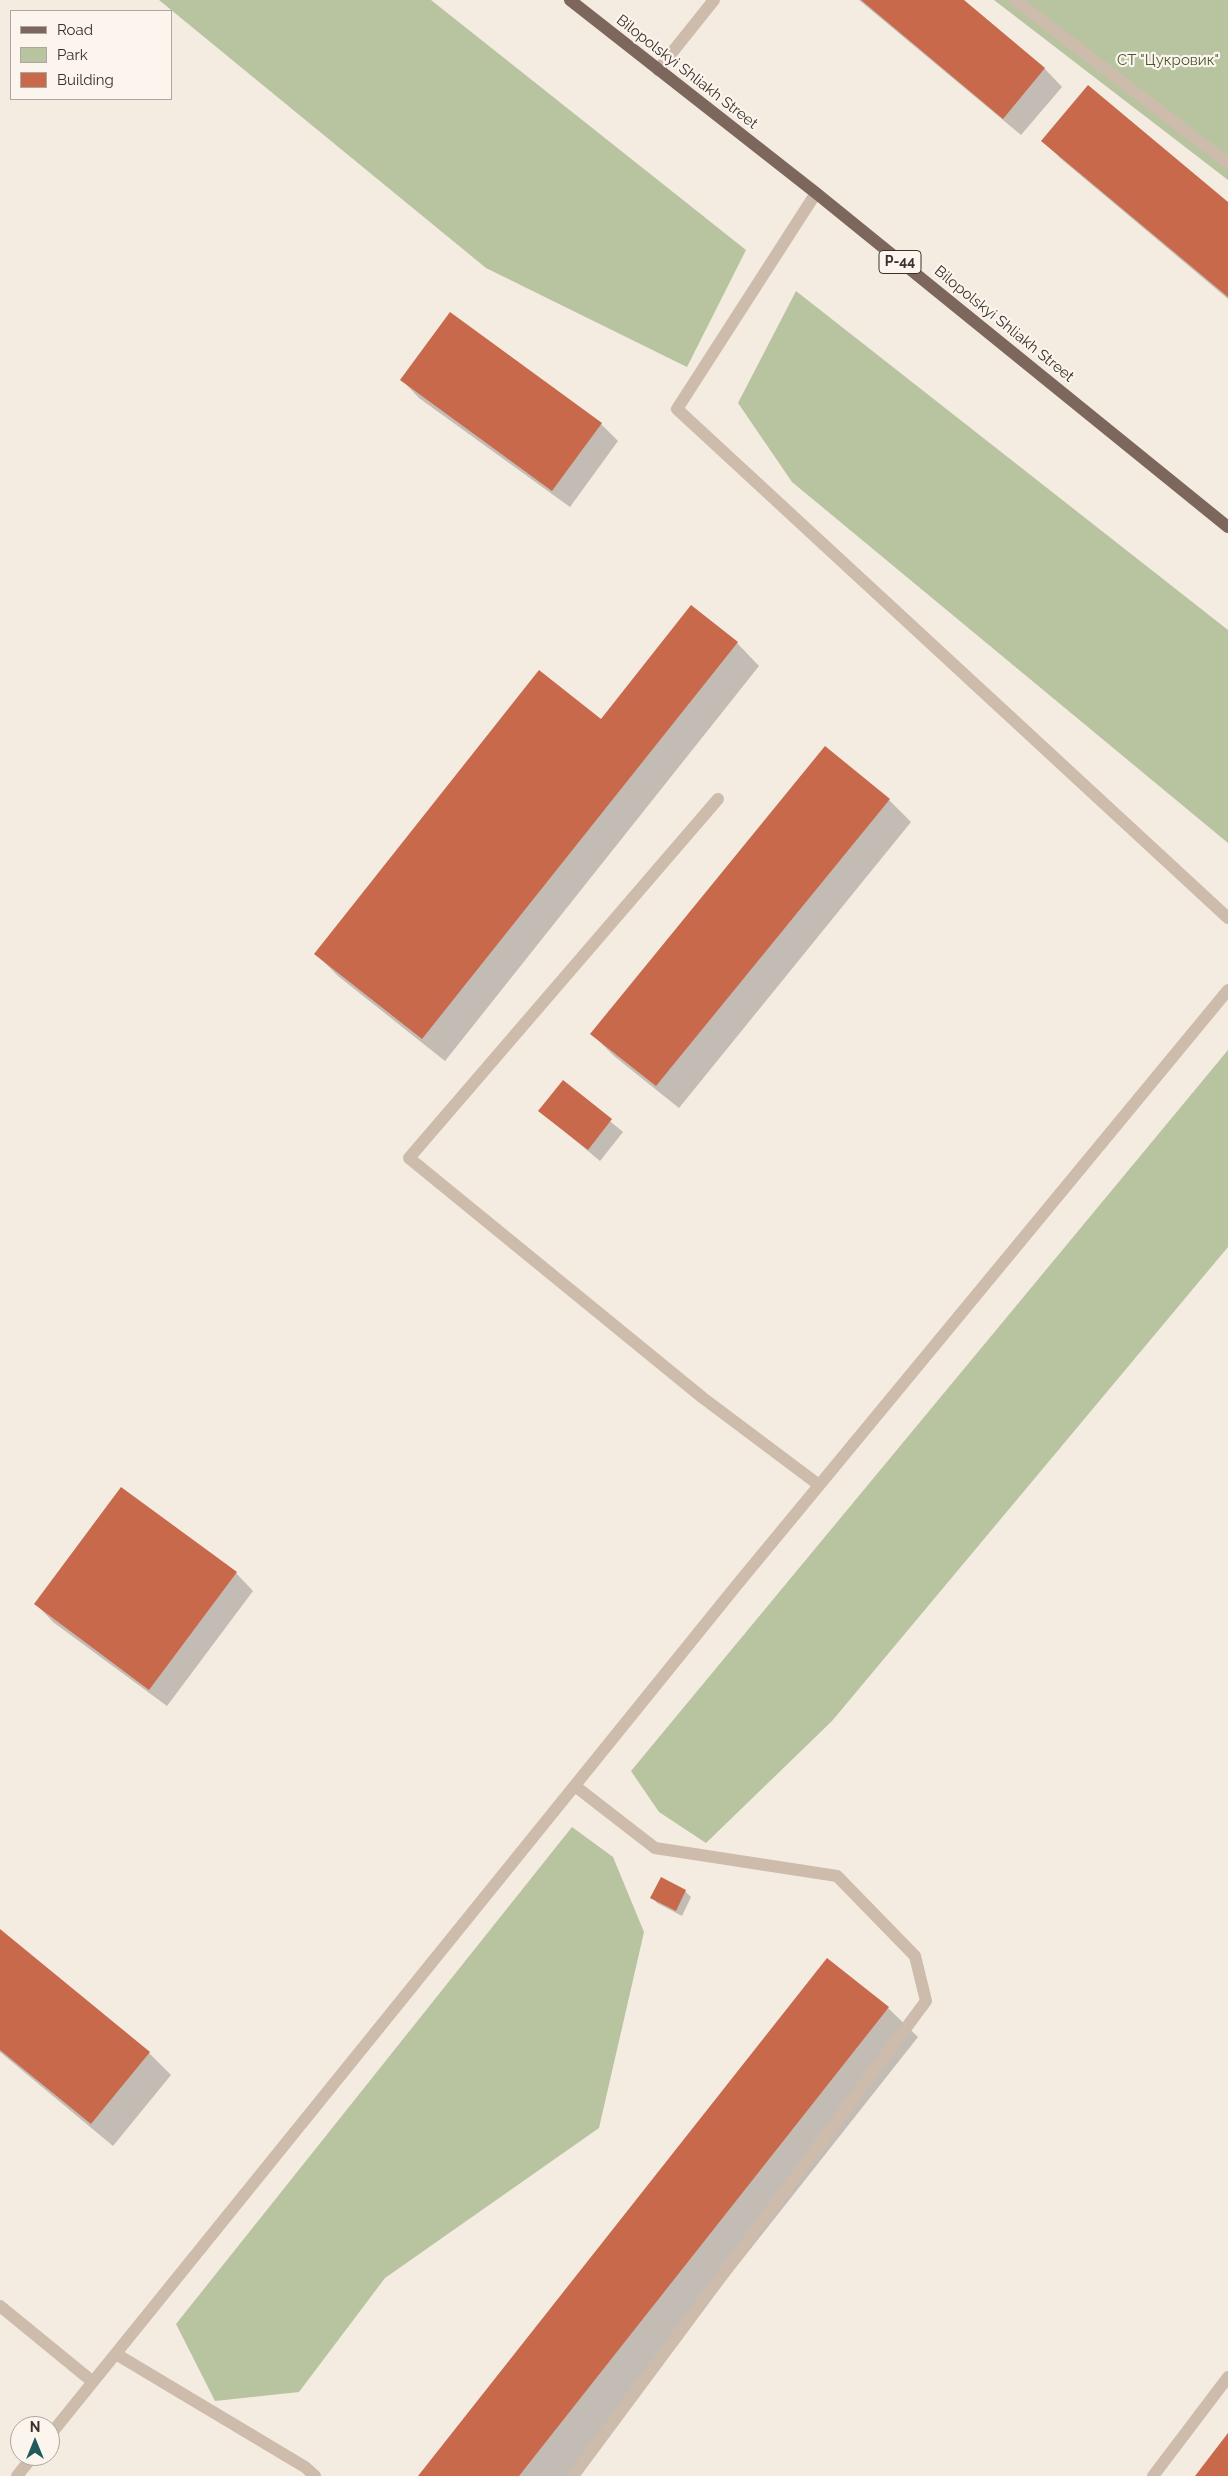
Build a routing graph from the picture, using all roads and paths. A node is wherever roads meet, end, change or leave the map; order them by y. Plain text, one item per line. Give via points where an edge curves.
1 (570, 0) edge
2 (714, 0) edge
3 (1015, 0) edge
4 (658, 70) junction
5 (1228, 164) edge
6 (816, 193) junction
7 (1228, 527) edge
8 (718, 799) dead end
9 (1228, 918) edge
10 (1228, 990) edge
11 (819, 1485) junction
12 (575, 1786) junction
13 (0, 2306) edge
14 (116, 2354) junction
15 (1228, 2377) edge
16 (93, 2382) junction
17 (60, 2423) edge
18 (25, 2466) edge
19 (17, 2476) edge
20 (314, 2476) edge
21 (574, 2476) edge
22 (1153, 2476) edge

1 - 4 main road, Bilopolskyi Shliakh Street / Р-44
2 - 4 lane
3 - 5 lane
4 - 6 main road, Bilopolskyi Shliakh Street / Р-44
6 - 7 main road, Bilopolskyi Shliakh Street / Р-44
6 - 9 lane via 677,409
8 - 11 lane via 409,1158 696,1392
10 - 11 lane
11 - 12 lane
12 - 14 lane
12 - 21 lane via 655,1848 837,1876 915,1956 926,2001
13 - 16 lane
14 - 16 lane
14 - 20 lane via 305,2467
15 - 22 lane
16 - 17 lane
18 - 19 lane

